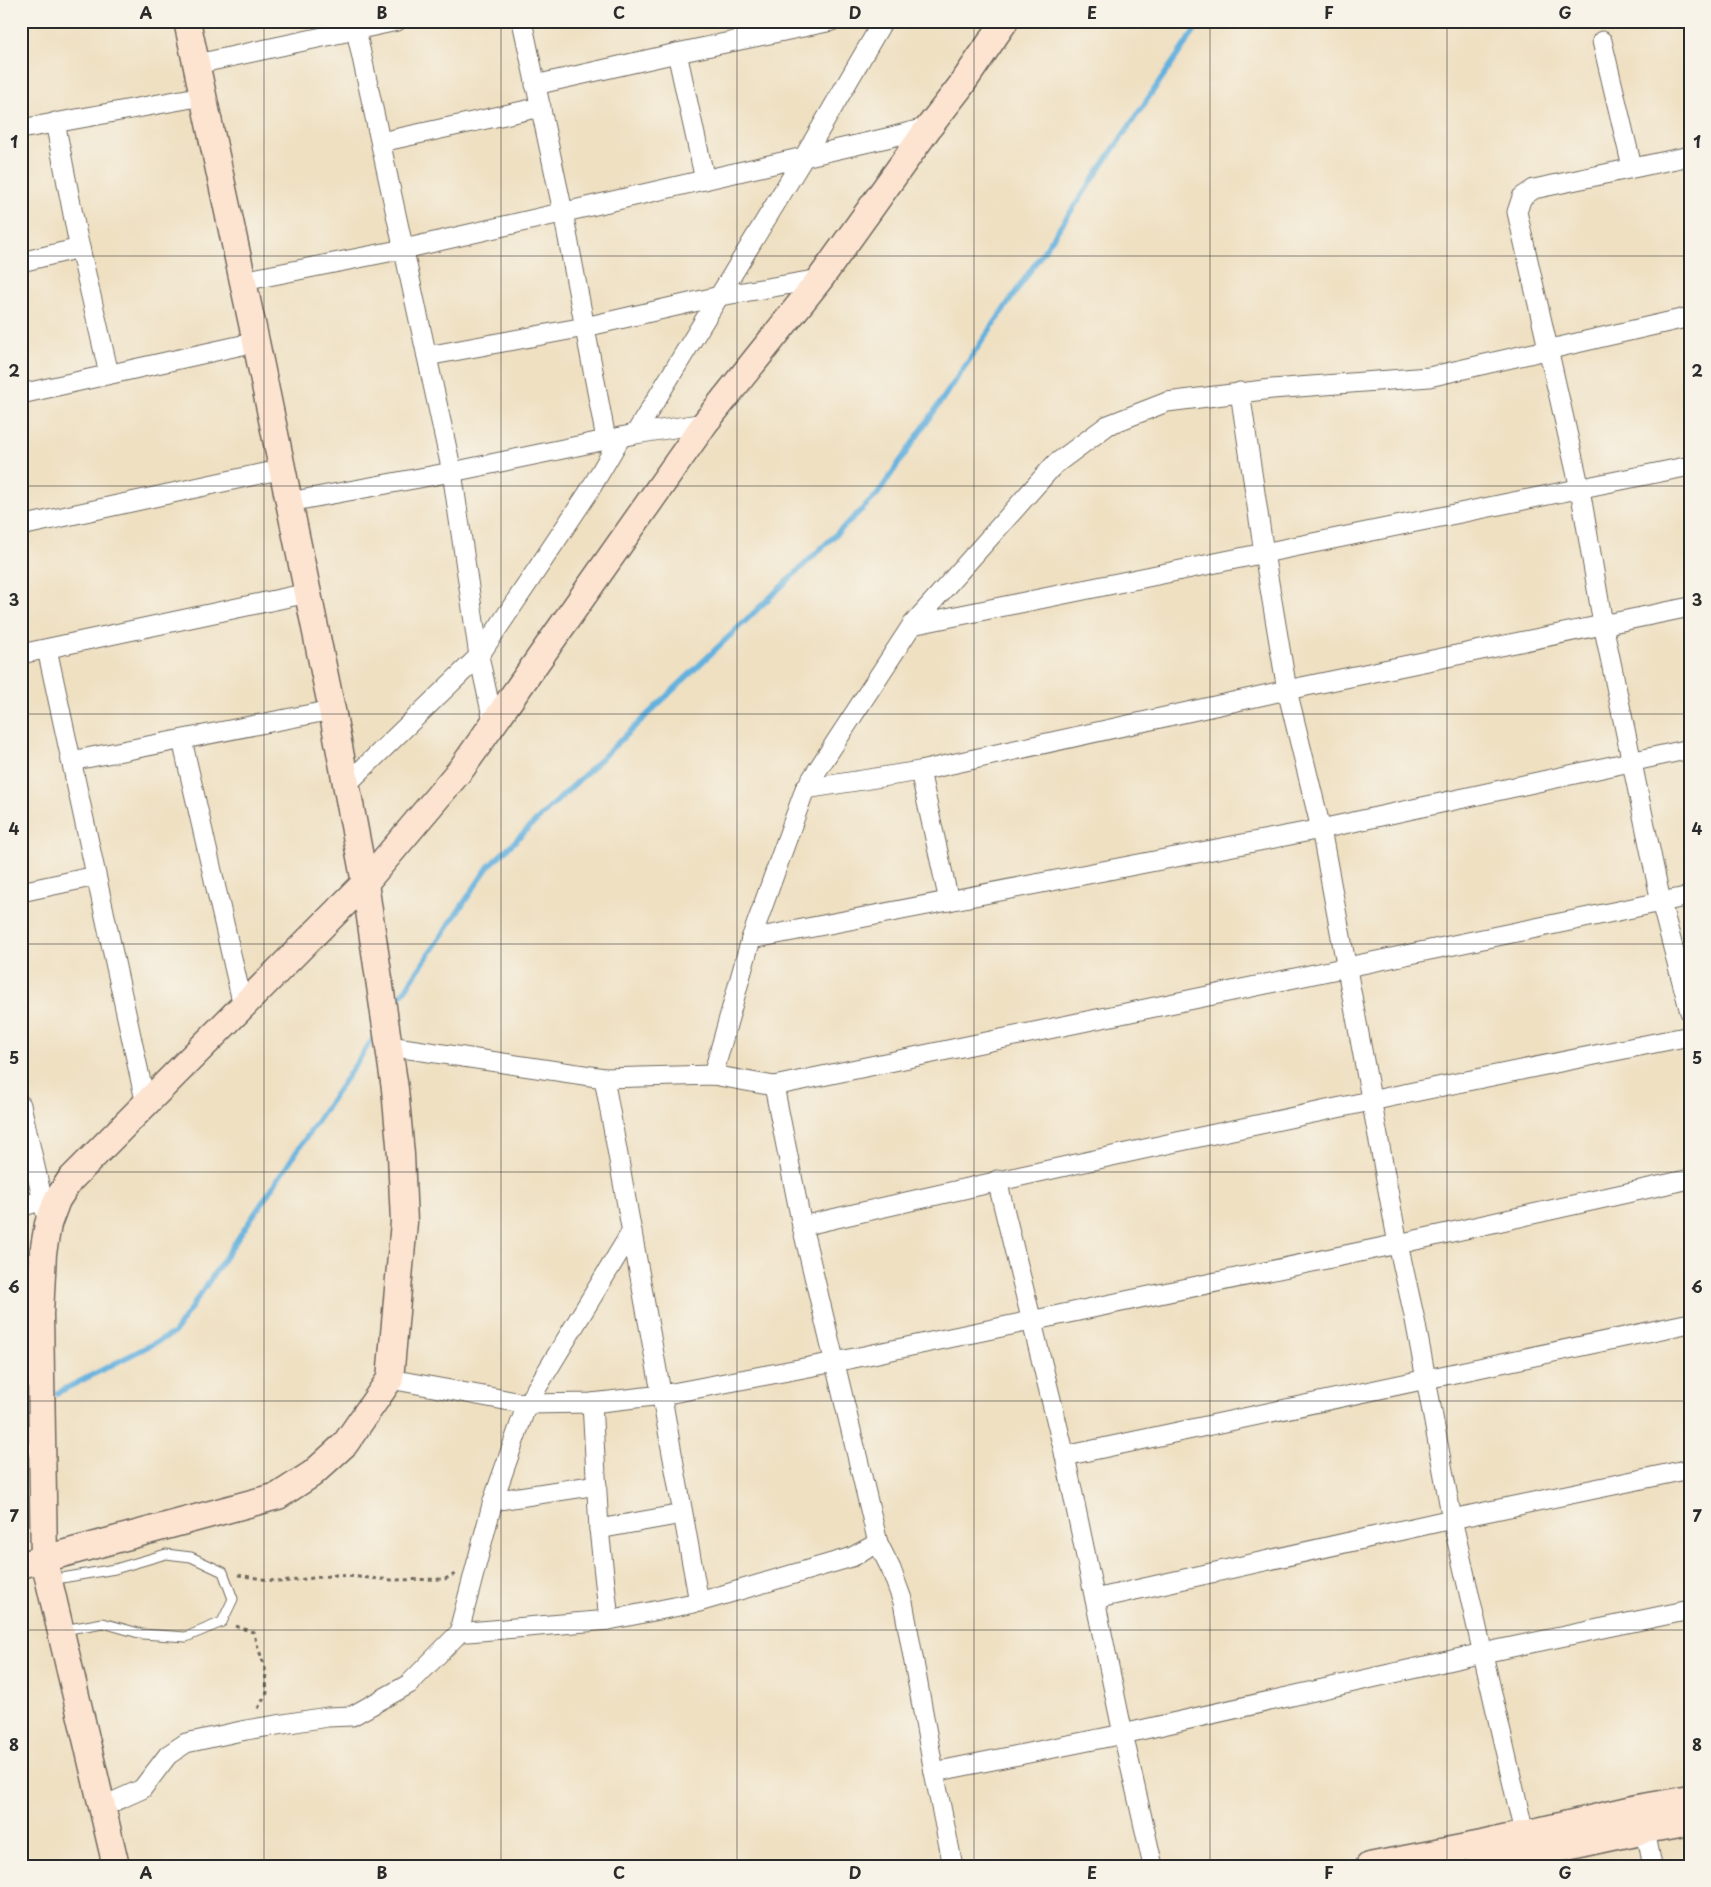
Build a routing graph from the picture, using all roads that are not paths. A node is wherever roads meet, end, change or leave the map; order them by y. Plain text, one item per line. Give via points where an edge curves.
1 (187, 21) edge
2 (397, 21) edge
3 (522, 21) edge
4 (832, 21) edge
5 (883, 21) edge
6 (1005, 21) edge
7 (792, 25) edge
8 (356, 30) junction
9 (1602, 41) dead end
10 (677, 53) junction
11 (197, 64) junction
12 (536, 85) junction
13 (203, 96) junction
14 (541, 107) junction
15 (55, 122) junction
16 (928, 127) junction
17 (21, 129) edge
18 (381, 142) junction
19 (1690, 156) edge
20 (804, 157) junction
21 (1632, 167) junction
22 (705, 180) junction
23 (563, 212) junction
24 (80, 248) junction
25 (404, 249) junction
26 (21, 262) edge
27 (820, 279) junction
28 (243, 281) junction
29 (720, 296) junction
30 (1690, 317) edge
31 (585, 327) junction
32 (256, 342) junction
33 (1549, 350) junction
34 (427, 356) junction
35 (109, 374) junction
36 (1240, 392) junction
37 (21, 394) edge
38 (705, 423) junction
39 (621, 437) junction
40 (1690, 466) edge
41 (283, 469) junction
42 (452, 472) junction
43 (1580, 489) junction
44 (289, 502) junction
45 (21, 526) edge
46 (1264, 553) junction
47 (308, 592) junction
48 (1690, 607) edge
49 (1603, 624) junction
50 (912, 625) junction
51 (47, 649) junction
52 (21, 654) edge
53 (479, 656) junction
54 (1288, 690) junction
55 (332, 710) junction
56 (493, 721) junction
57 (182, 740) junction
58 (1690, 749) edge
59 (71, 761) junction
60 (1632, 761) junction
61 (920, 771) junction
62 (346, 785) junction
63 (805, 789) junction
64 (1321, 829) junction
65 (96, 876) junction
66 (365, 884) junction
67 (21, 892) edge
68 (1690, 896) edge
69 (949, 901) junction
70 (1661, 902) junction
71 (751, 939) junction
72 (1346, 967) junction
73 (243, 1006) junction
74 (1690, 1012) edge
75 (1690, 1036) edge
76 (389, 1046) junction
77 (713, 1075) junction
78 (604, 1078) junction
79 (774, 1086) junction
80 (1372, 1099) junction
81 (21, 1105) edge
82 (146, 1105) junction
83 (1690, 1179) edge
84 (997, 1180) junction
85 (21, 1207) edge
86 (45, 1212) junction
87 (802, 1226) junction
88 (632, 1231) junction
89 (1398, 1244) junction
90 (1032, 1321) junction
91 (1690, 1323) edge
92 (835, 1362) junction
93 (390, 1379) junction
94 (1426, 1380) junction
95 (662, 1395) junction
96 (592, 1403) junction
97 (527, 1404) junction
98 (1065, 1456) junction
99 (1690, 1469) edge
100 (597, 1485) junction
101 (493, 1501) junction
102 (682, 1514) junction
103 (1452, 1519) junction
104 (599, 1529) junction
105 (878, 1543) junction
106 (38, 1568) edge
107 (1095, 1599) junction
108 (699, 1602) junction
109 (1690, 1610) edge
110 (609, 1620) junction
111 (463, 1629) junction
112 (61, 1631) junction
113 (1483, 1653) junction
114 (1123, 1734) junction
115 (934, 1772) junction
116 (1690, 1799) edge
117 (102, 1807) junction
118 (1690, 1822) edge
119 (1645, 1830) junction
120 (1524, 1833) junction
121 (116, 1866) edge
122 (953, 1866) edge
123 (1153, 1866) edge
124 (1369, 1866) edge
125 (1480, 1866) edge
126 (1652, 1866) edge

1 - 11 street
2 - 8 street
3 - 12 street
4 - 7 street
5 - 20 street
6 - 16 street
7 - 10 street
8 - 11 street
8 - 18 street
9 - 21 street
10 - 12 street
10 - 22 street
11 - 13 street
12 - 14 street
13 - 15 street
13 - 28 street
14 - 18 street
14 - 23 street
15 - 17 street
15 - 24 street
16 - 20 street
16 - 27 street
18 - 25 street
19 - 21 street
20 - 22 street
20 - 29 street
21 - 33 street via 1534,189 1522,197 1517,212
22 - 23 street
23 - 25 street
23 - 31 street
24 - 26 street
24 - 35 street
25 - 28 street
25 - 34 street
27 - 29 street
27 - 38 street
28 - 32 street
29 - 31 street
29 - 39 street
30 - 33 street
31 - 34 street
31 - 39 street
32 - 35 street
32 - 41 street
33 - 36 street via 1429,377
33 - 43 street
34 - 42 street
35 - 37 street
36 - 46 street
36 - 50 street via 1167,402 1108,425 1054,466
38 - 39 street
38 - 56 street
39 - 42 street
39 - 53 street via 588,493
40 - 43 street
41 - 44 street
41 - 45 street
42 - 44 street
42 - 53 street
43 - 46 street
43 - 49 street
44 - 47 street
46 - 50 street
46 - 54 street
47 - 51 street
47 - 55 street
48 - 49 street
49 - 54 street
49 - 60 street
50 - 63 street
51 - 52 street
51 - 59 street
53 - 56 street
53 - 62 street
54 - 61 street
54 - 64 street
55 - 57 street
55 - 62 street
56 - 66 street via 462,768
57 - 59 street
57 - 73 street
58 - 60 street
59 - 65 street
60 - 64 street
60 - 70 street
61 - 63 street
61 - 69 street
62 - 66 street
63 - 71 street
64 - 69 street
64 - 72 street
65 - 67 street
65 - 82 street
66 - 73 street
66 - 76 street
68 - 70 street
69 - 71 street
70 - 72 street
70 - 74 street
71 - 77 street
72 - 79 street
72 - 80 street
73 - 82 street
75 - 80 street
76 - 78 street
76 - 93 street via 404,1222
77 - 78 street
77 - 79 street
78 - 88 street
79 - 87 street
80 - 84 street
80 - 89 street
81 - 86 street
82 - 86 street via 70,1180 58,1200
83 - 89 street
84 - 87 street
84 - 90 street
85 - 86 street
86 - 106 street via 40,1314
87 - 92 street
88 - 95 street
88 - 97 street
89 - 90 street
89 - 94 street
90 - 92 street
90 - 98 street
91 - 94 street
92 - 95 street
92 - 105 street
93 - 97 street
93 - 106 street via 345,1444 312,1474 278,1496
94 - 98 street
94 - 103 street
95 - 96 street
95 - 102 street
96 - 97 street
96 - 100 street
97 - 101 street
98 - 107 street
99 - 103 street
100 - 101 street
100 - 104 street
101 - 111 street
102 - 104 street
102 - 108 street
103 - 107 street
103 - 113 street
104 - 110 street
105 - 108 street via 852,1557
105 - 115 street via 903,1602
106 - 112 street
106 - 112 lane via 115,1569 166,1554 191,1557 223,1572 233,1599 222,1622 186,1637 142,1634 103,1623
107 - 114 street
108 - 110 street
109 - 113 street
110 - 111 street via 468,1632
111 - 117 street via 409,1684 352,1716 246,1730 186,1743 168,1755 142,1789
112 - 117 street
113 - 114 street
113 - 120 street
114 - 115 street
114 - 123 street
115 - 122 street
116 - 120 street
117 - 121 street
118 - 119 street
119 - 125 street
119 - 126 street
120 - 124 street

